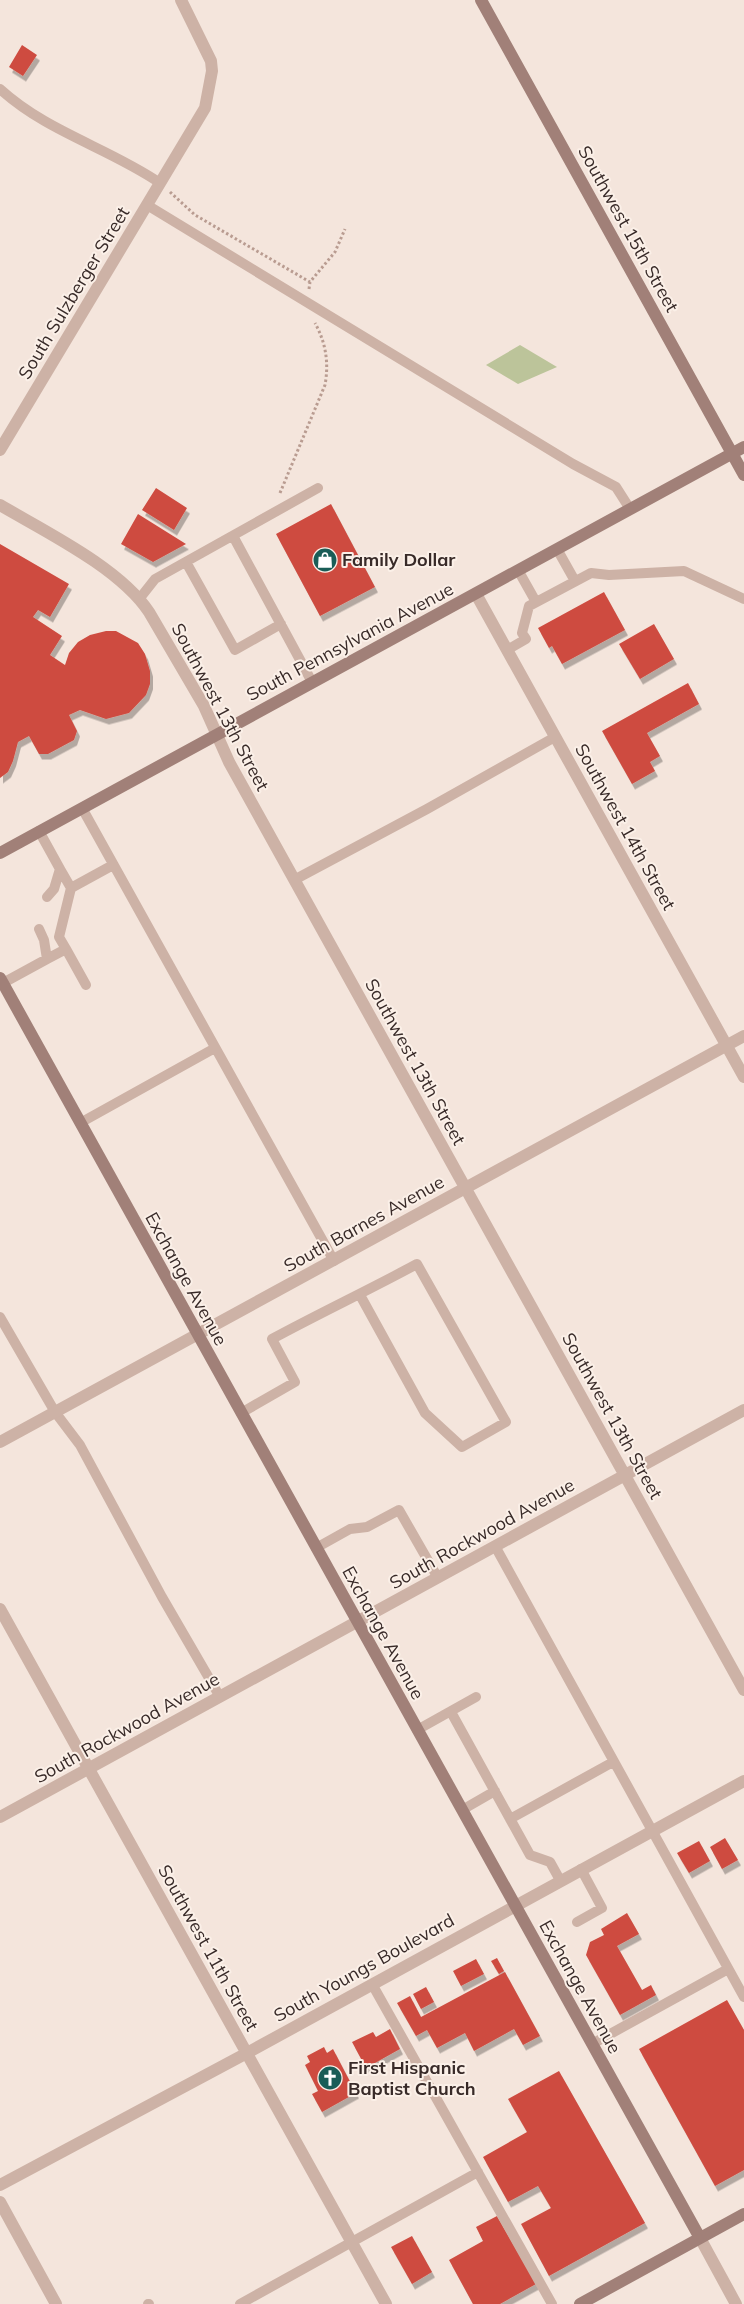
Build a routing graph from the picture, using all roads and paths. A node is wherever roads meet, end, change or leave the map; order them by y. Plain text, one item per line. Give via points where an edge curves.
1 (181, 0) edge
2 (481, 0) edge
3 (0, 89) edge
4 (160, 183) junction
5 (147, 205) junction
6 (345, 229) dead end
7 (310, 282) junction
8 (308, 302) junction
9 (744, 447) edge
10 (0, 450) edge
11 (732, 454) junction
12 (744, 475) edge
13 (318, 488) dead end
14 (0, 505) edge
15 (286, 507) junction
16 (630, 509) junction
17 (234, 536) junction
18 (558, 549) junction
19 (186, 562) junction
20 (518, 570) junction
21 (575, 581) junction
22 (476, 594) junction
23 (140, 598) junction
24 (744, 599) edge
25 (536, 602) junction
26 (281, 624) junction
27 (507, 650) junction
28 (312, 682) junction
29 (217, 734) junction
30 (555, 737) junction
31 (82, 808) junction
32 (39, 831) junction
33 (1, 852) edge
34 (113, 865) junction
35 (60, 869) junction
36 (294, 880) junction
37 (70, 888) junction
38 (52, 896) dead end
39 (39, 930) dead end
40 (66, 948) junction
41 (47, 959) junction
42 (1, 981) edge
43 (86, 985) dead end
44 (744, 1036) edge
45 (726, 1045) junction
46 (215, 1048) junction
47 (744, 1077) edge
48 (80, 1122) junction
49 (465, 1188) junction
50 (334, 1261) junction
51 (360, 1296) junction
52 (0, 1317) edge
53 (198, 1336) junction
54 (744, 1410) edge
55 (55, 1412) junction
56 (240, 1413) junction
57 (0, 1442) edge
58 (625, 1475) junction
59 (495, 1546) junction
60 (316, 1548) junction
61 (438, 1578) junction
62 (0, 1609) edge
63 (357, 1622) junction
64 (743, 1685) edge
65 (220, 1697) junction
66 (476, 1697) dead end
67 (450, 1712) junction
68 (417, 1730) junction
69 (613, 1762) junction
70 (89, 1769) junction
71 (744, 1781) edge
72 (495, 1791) junction
73 (462, 1810) junction
74 (0, 1817) edge
75 (510, 1819) junction
76 (651, 1832) junction
77 (581, 1869) junction
78 (560, 1880) junction
79 (514, 1905) junction
80 (577, 1922) dead end
81 (728, 1969) junction
82 (372, 1984) junction
83 (744, 1997) edge
84 (592, 2044) junction
85 (247, 2053) junction
86 (478, 2172) junction
87 (0, 2184) edge
88 (0, 2202) edge
89 (744, 2214) edge
90 (700, 2238) junction
91 (352, 2242) junction
92 (56, 2304) edge
93 (240, 2304) edge
94 (386, 2304) edge
95 (552, 2304) edge
96 (580, 2304) edge
97 (736, 2304) edge

1 - 4 street via 207,50 212,71 205,108
2 - 11 main road, Southwest 15th Street
3 - 4 lane via 30,113 135,166
4 - 5 street
4 - 7 path via 195,215
5 - 8 lane
5 - 10 street, South Sulzberger Street
6 - 7 path via 334,252
7 - 8 path
8 - 15 path via 309,313 326,350 328,370 325,385 279,496
8 - 16 lane via 573,464 608,481 616,487
9 - 11 main road, South Pennsylvania Avenue
11 - 12 main road, Southwest 15th Street
11 - 16 main road, South Pennsylvania Avenue
13 - 15 lane
14 - 23 street, Southwest 13th Street via 112,573
15 - 17 lane
16 - 18 main road, South Pennsylvania Avenue
17 - 19 lane
17 - 26 lane
18 - 20 main road, South Pennsylvania Avenue
18 - 21 lane
19 - 23 lane via 155,579
19 - 26 lane via 235,650
20 - 22 main road, South Pennsylvania Avenue
20 - 25 lane
21 - 24 lane via 591,573 684,571
21 - 25 lane
22 - 27 street, Southwest 14th Street
22 - 28 main road, South Pennsylvania Avenue
23 - 29 street, Southwest 13th Street
25 - 27 lane via 529,606 522,633 526,639
26 - 28 lane
27 - 30 street, Southwest 14th Street
28 - 29 main road, South Pennsylvania Avenue
29 - 31 main road, South Pennsylvania Avenue
29 - 36 street, Southwest 13th Street
30 - 36 lane
30 - 45 street, Southwest 14th Street
31 - 32 main road, South Pennsylvania Avenue
31 - 34 lane
32 - 33 main road, South Pennsylvania Avenue
32 - 35 lane
34 - 37 lane
34 - 46 lane
35 - 37 lane
35 - 38 lane
36 - 49 street, Southwest 13th Street
37 - 40 lane via 59,937
39 - 41 lane via 47,936
40 - 41 lane
40 - 43 lane
41 - 42 lane
42 - 48 main road, Exchange Avenue
44 - 45 street, South Barnes Avenue
45 - 47 street, Southwest 14th Street
45 - 49 street, South Barnes Avenue
46 - 48 lane
46 - 50 lane
48 - 53 main road, Exchange Avenue
49 - 50 street, South Barnes Avenue
49 - 58 street, Southwest 13th Street
50 - 53 street, South Barnes Avenue
51 - 51 lane via 417,1264 506,1422 462,1447 425,1413
51 - 56 lane via 329,1308 272,1339 295,1382
52 - 55 lane
53 - 55 street, South Barnes Avenue
53 - 56 main road, Exchange Avenue
54 - 58 street, South Rockwood Avenue
55 - 57 street, South Barnes Avenue
55 - 65 lane via 80,1445
56 - 60 main road, Exchange Avenue
58 - 59 street, South Rockwood Avenue
58 - 64 street, Southwest 13th Street
59 - 61 street, South Rockwood Avenue
59 - 69 lane
60 - 61 lane via 350,1529 367,1527 399,1510
60 - 63 main road, Exchange Avenue
61 - 63 street, South Rockwood Avenue
62 - 70 street, Southwest 11th Street
63 - 65 street, South Rockwood Avenue
63 - 68 main road, Exchange Avenue
65 - 70 street, South Rockwood Avenue
66 - 67 lane
67 - 68 lane
67 - 72 lane
68 - 73 main road, Exchange Avenue
69 - 75 lane
69 - 76 lane
70 - 74 street, South Rockwood Avenue
70 - 85 street, Southwest 11th Street
71 - 76 street, South Youngs Boulevard
72 - 73 lane
72 - 75 lane
73 - 79 main road, Exchange Avenue
75 - 78 lane via 530,1855 550,1862
76 - 77 street, South Youngs Boulevard
76 - 81 lane
77 - 78 street, South Youngs Boulevard
77 - 80 lane via 602,1908
78 - 79 street, South Youngs Boulevard
79 - 82 street, South Youngs Boulevard
79 - 84 main road, Exchange Avenue
81 - 83 lane
81 - 84 lane
82 - 85 street, South Youngs Boulevard
82 - 86 lane
84 - 90 main road, Exchange Avenue
85 - 87 street, South Youngs Boulevard
85 - 91 street, Southwest 11th Street
86 - 91 lane
86 - 95 lane
88 - 92 street
89 - 90 main road
90 - 96 main road
90 - 97 street, Exchange Avenue
91 - 93 lane
91 - 94 street, Southwest 11th Street

